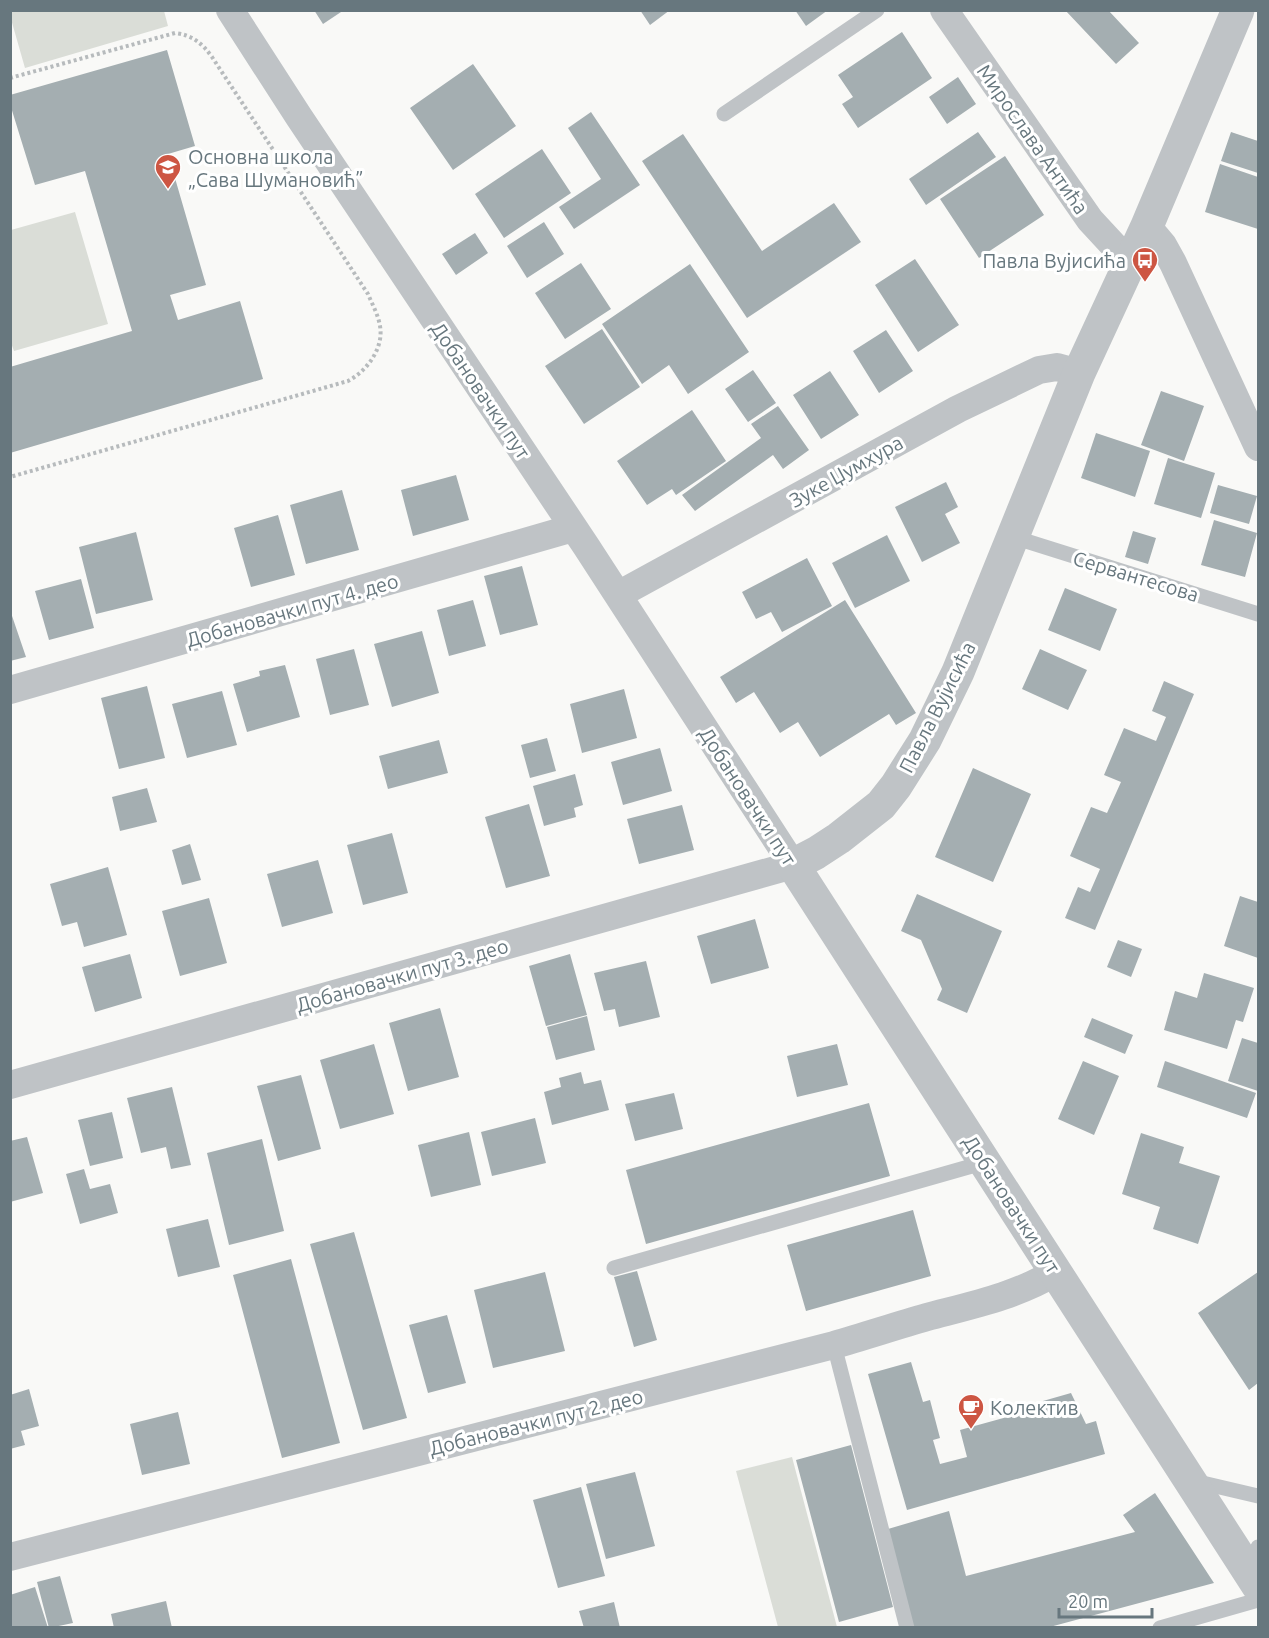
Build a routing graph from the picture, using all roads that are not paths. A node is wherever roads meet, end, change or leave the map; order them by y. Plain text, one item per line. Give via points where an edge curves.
1 (230, 10) edge
2 (877, 10) edge
3 (944, 10) edge
4 (1238, 10) edge
5 (724, 114) dead end
6 (1147, 226) junction
7 (1133, 257) junction
8 (1080, 373) junction
9 (1258, 447) edge
10 (573, 528) junction
11 (1013, 537) junction
12 (618, 595) junction
13 (1258, 614) edge
14 (10, 690) edge
15 (793, 865) junction
16 (10, 1085) edge
17 (986, 1162) junction
18 (615, 1268) dead end
19 (1056, 1272) junction
20 (834, 1345) junction
21 (1190, 1480) junction
22 (1258, 1496) edge
23 (10, 1557) edge
24 (1257, 1578) edge
25 (907, 1628) edge
26 (1160, 1628) edge

1 - 10 street, Добановачки пут
2 - 5 lane
3 - 7 street, Мирослава Антића via 1073,198 1115,247
4 - 6 street, Павла Вујисића
6 - 7 street, Павла Вујисића
6 - 9 street via 1173,263
7 - 8 street, Павла Вујисића
8 - 11 street, Павла Вујисића
8 - 12 street, Зуке Џумхура via 1057,367 1039,370 969,404
10 - 12 street, Добановачки пут
10 - 14 street, Добановачки пут 4. део
11 - 13 lane, Сервантесова
11 - 15 street, Павла Вујисића via 958,672 925,740 896,786 864,820
12 - 15 street, Добановачки пут
15 - 16 street, Добановачки пут 3. део
15 - 17 street, Добановачки пут
17 - 18 lane
17 - 19 street, Добановачки пут
19 - 20 street, Добановачки пут 2. део via 1003,1297
19 - 21 street, Добановачки пут
20 - 23 street, Добановачки пут 2. део
20 - 25 lane
21 - 22 lane
21 - 24 street, Добановачки пут
24 - 26 lane

